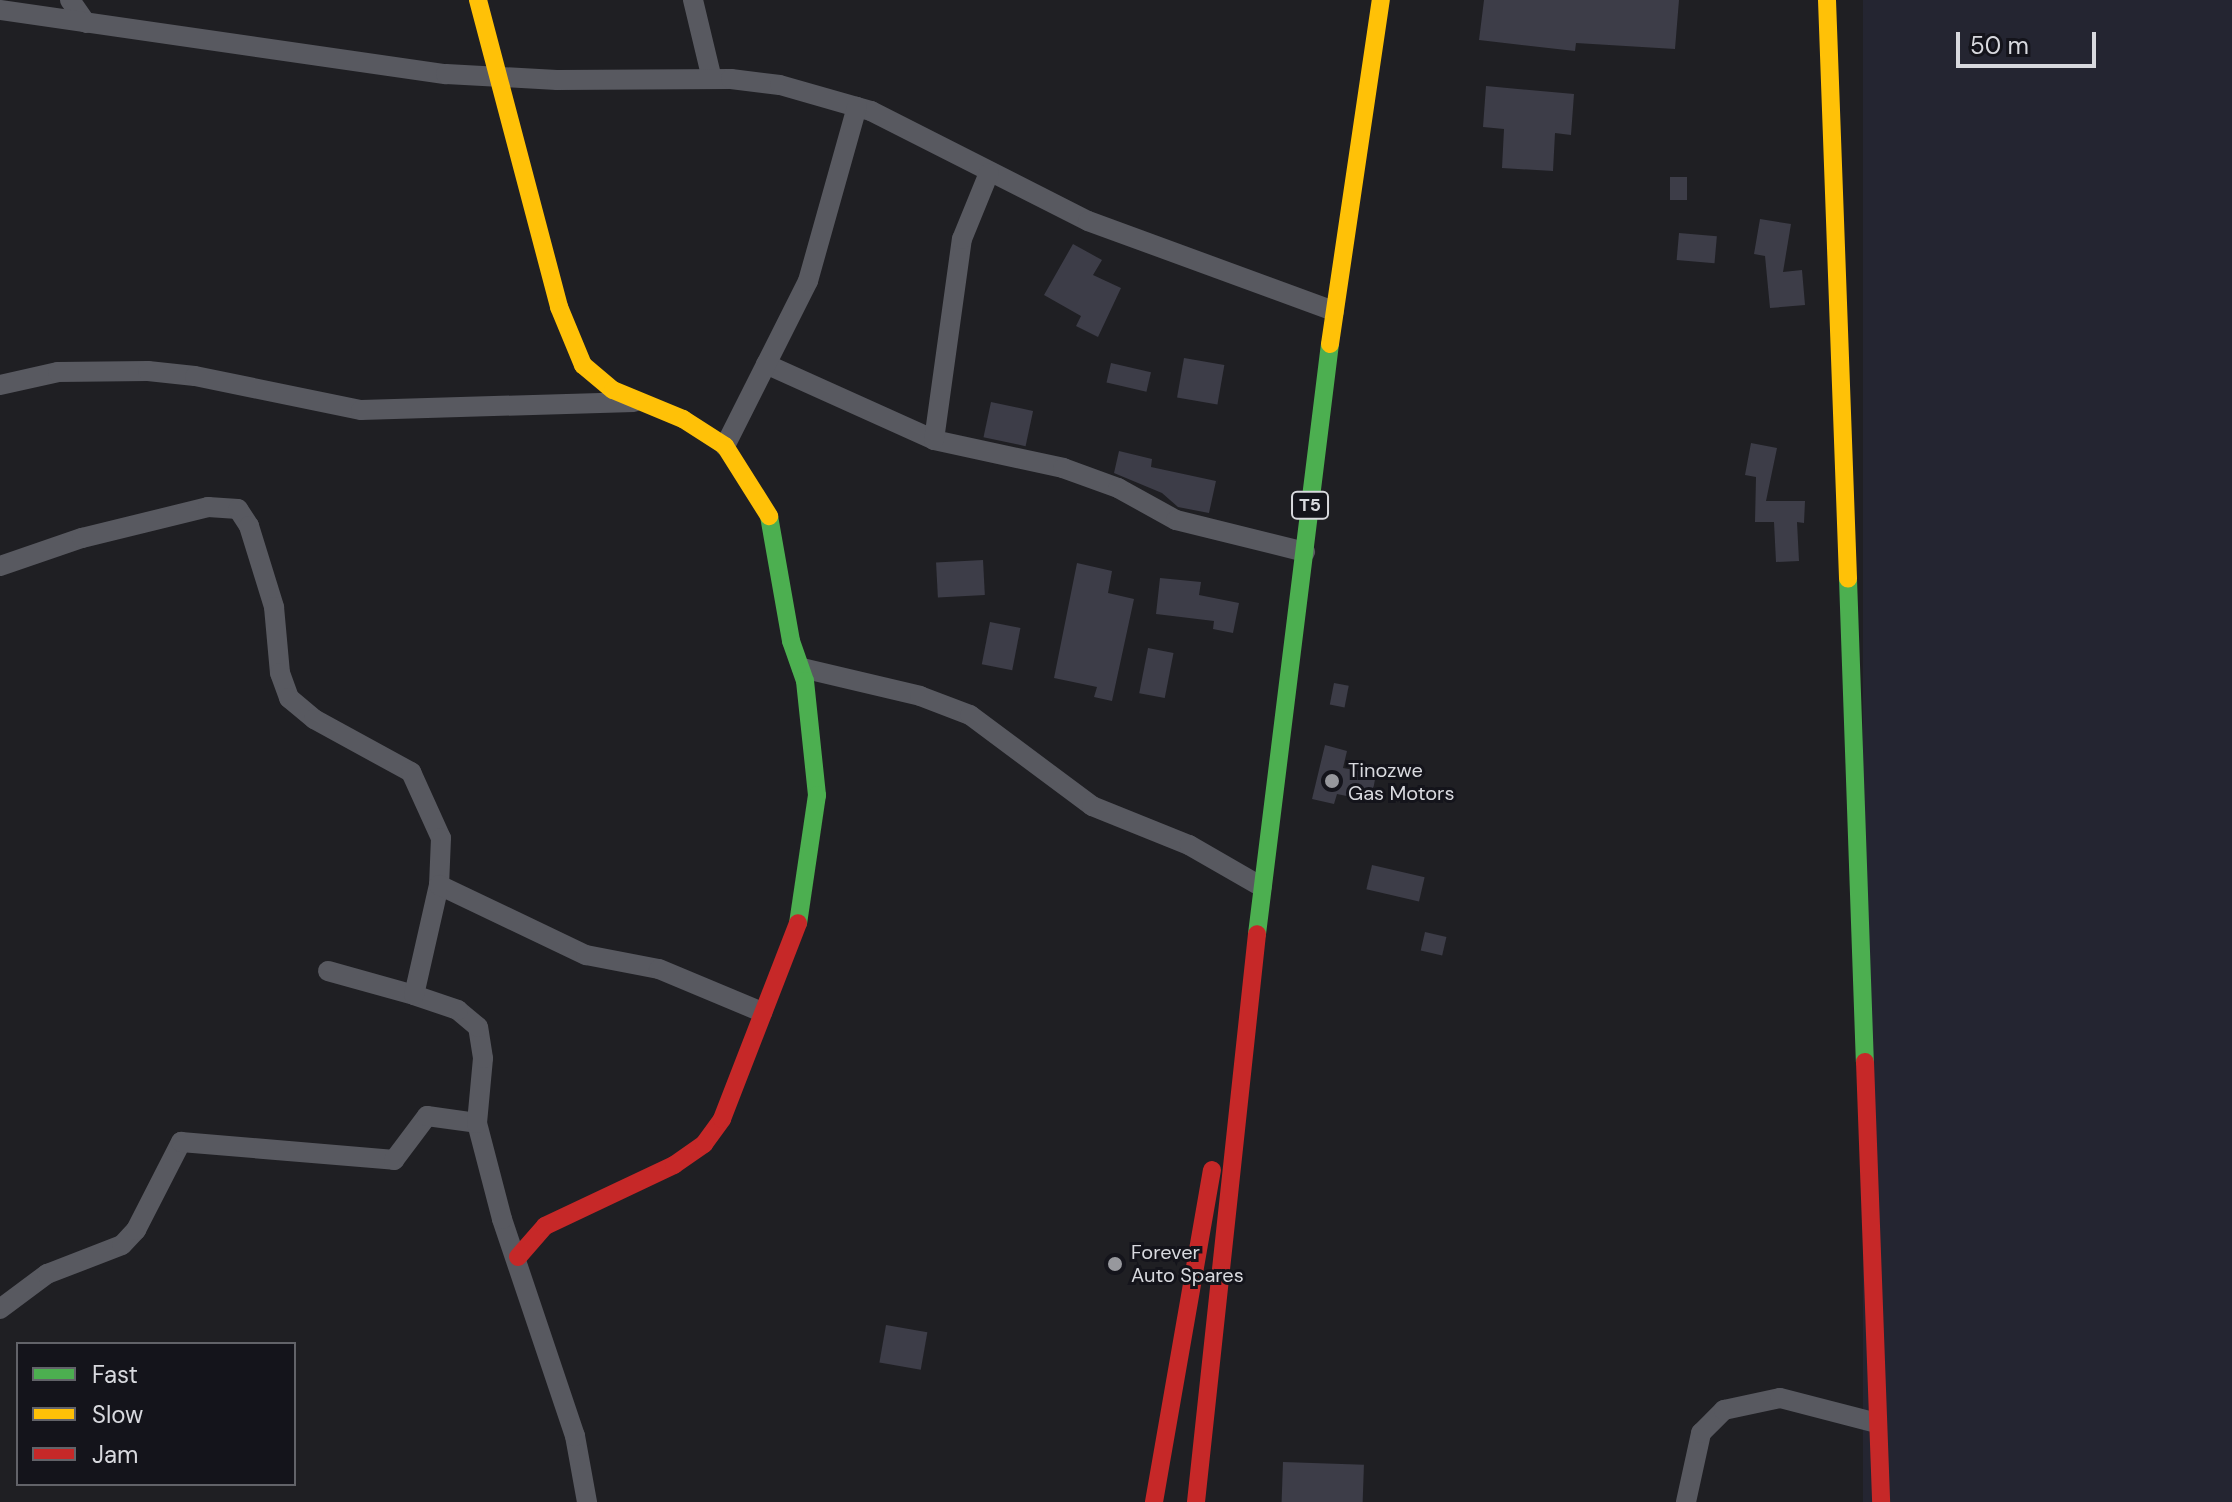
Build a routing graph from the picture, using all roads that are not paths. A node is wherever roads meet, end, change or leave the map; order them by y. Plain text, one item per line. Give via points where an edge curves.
1 (70, 0) edge
2 (478, 0) edge
3 (693, 0) edge
4 (1381, 0) edge
5 (1827, 0) edge
6 (0, 10) edge
7 (86, 23) junction
8 (499, 78) junction
9 (712, 79) junction
10 (857, 107) junction
11 (989, 173) junction
12 (1334, 311) junction
13 (766, 364) junction
14 (0, 385) edge
15 (642, 402) junction
16 (934, 440) junction
17 (725, 446) junction
18 (1305, 552) junction
19 (0, 566) edge
20 (802, 668) junction
21 (439, 885) junction
22 (1262, 887) junction
23 (328, 971) dead end
24 (414, 995) junction
25 (1248, 1011) junction
26 (762, 1012) junction
27 (477, 1123) junction
28 (518, 1257) junction
29 (0, 1309) edge
30 (1877, 1423) junction
31 (587, 1502) edge
32 (1154, 1502) edge
33 (1196, 1502) edge
34 (1686, 1502) edge
35 (1881, 1502) edge

1 - 7 street
2 - 8 main road
3 - 9 street
4 - 12 main road, T5
5 - 30 main road
6 - 7 street
7 - 8 street
8 - 9 street
8 - 15 main road via 583,365 598,380
9 - 10 street via 780,85
10 - 11 street
10 - 13 street via 817,256
11 - 12 street via 1155,248
11 - 16 street via 960,252
12 - 18 main road, T5
13 - 16 street
13 - 17 street
14 - 15 street via 58,372 148,371 361,410
15 - 17 main road via 683,419
16 - 18 street via 1063,468 1118,488 1176,520
17 - 20 main road via 766,507 775,531 786,616
18 - 22 main road, T5
19 - 21 street via 82,538 208,507 238,509 249,526 274,607 280,673 289,698 314,719 411,772 441,838
20 - 22 street via 920,696 970,715 1092,806 1189,845
20 - 26 main road via 817,795 810,873 799,920
21 - 24 street
21 - 26 street via 586,955 659,969
22 - 25 main road, T5
23 - 24 street
24 - 27 street via 458,1010 478,1027 483,1058
25 - 32 main road, T5 via 1209,1184
25 - 33 main road, T5
26 - 28 main road via 727,1108 704,1144 674,1165 545,1226
27 - 28 street
27 - 29 street via 427,1116 394,1160 181,1142 136,1230 122,1245 47,1274
28 - 31 street via 575,1436
30 - 34 street via 1780,1398 1724,1410 1701,1433
30 - 35 main road

